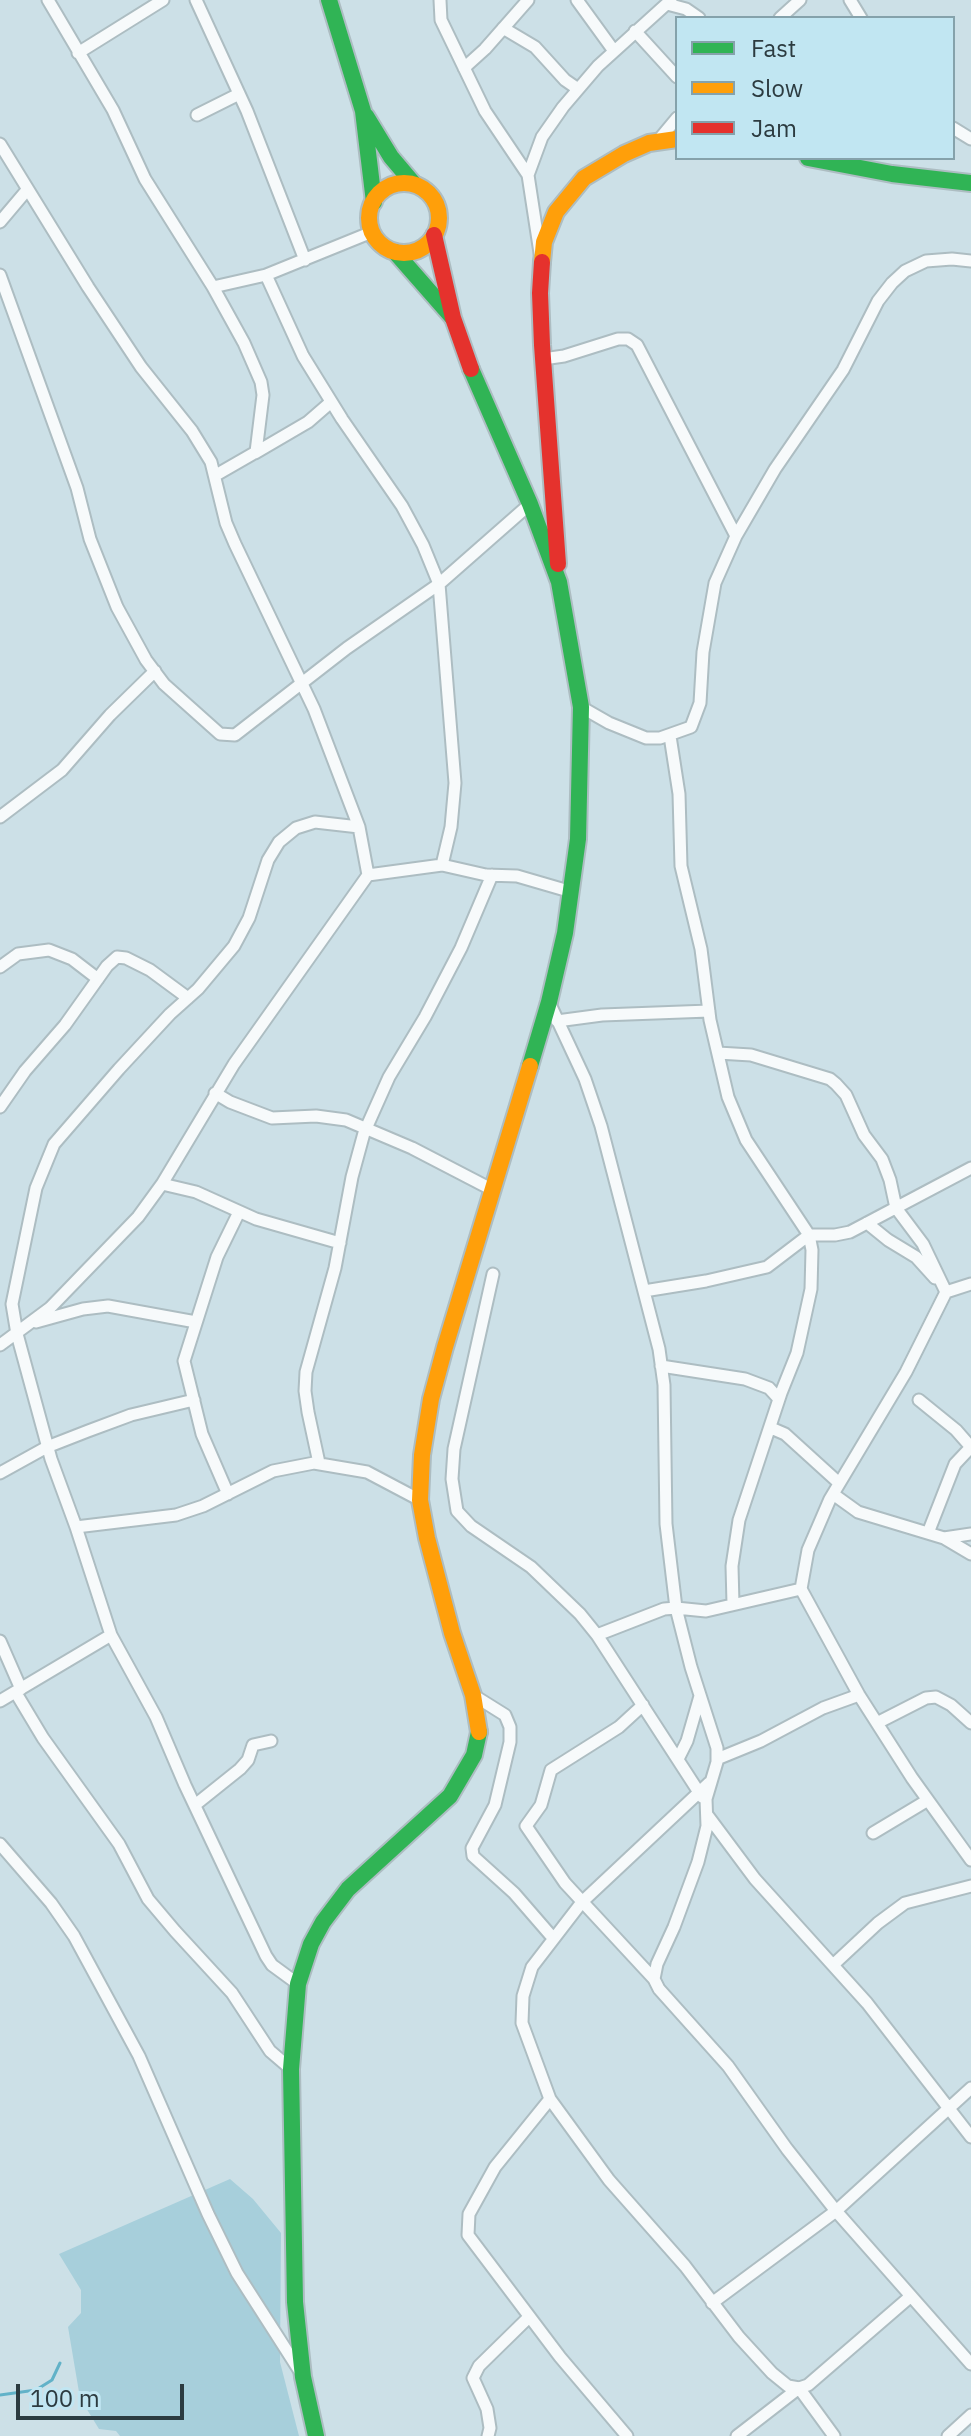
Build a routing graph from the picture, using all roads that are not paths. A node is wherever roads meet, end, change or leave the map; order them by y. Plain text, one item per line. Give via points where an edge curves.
1 (48, 0) edge
2 (163, 0) edge
3 (196, 0) edge
4 (329, 0) edge
5 (440, 0) edge
6 (528, 0) edge
7 (577, 0) edge
8 (800, 0) edge
9 (669, 2) edge
10 (696, 16) edge
11 (782, 16) edge
12 (503, 28) junction
13 (635, 31) junction
14 (614, 51) junction
15 (78, 53) junction
16 (464, 68) junction
17 (675, 75) edge
18 (578, 89) junction
19 (239, 94) junction
20 (363, 111) junction
21 (197, 115) dead end
22 (675, 120) edge
23 (675, 139) edge
24 (656, 142) junction
25 (0, 144) edge
26 (818, 160) edge
27 (528, 175) junction
28 (413, 183) junction
29 (971, 183) edge
30 (27, 190) junction
31 (374, 202) junction
32 (0, 222) edge
33 (372, 232) junction
34 (434, 235) junction
35 (395, 252) junction
36 (541, 257) junction
37 (305, 260) junction
38 (971, 261) edge
39 (0, 275) edge
40 (266, 275) junction
41 (213, 287) junction
42 (453, 318) junction
43 (543, 359) junction
44 (331, 402) junction
45 (255, 453) junction
46 (216, 475) junction
47 (530, 504) junction
48 (736, 536) junction
49 (559, 582) junction
50 (439, 584) junction
51 (155, 671) junction
52 (302, 683) junction
53 (581, 707) junction
54 (670, 736) junction
55 (0, 817) edge
56 (359, 827) junction
57 (442, 865) junction
58 (368, 875) junction
59 (492, 875) junction
60 (572, 892) junction
61 (0, 967) edge
62 (98, 979) junction
63 (188, 998) junction
64 (549, 1002) junction
65 (709, 1011) junction
66 (557, 1021) junction
67 (718, 1053) junction
68 (215, 1093) junction
69 (0, 1107) edge
70 (365, 1128) junction
71 (971, 1168) edge
72 (162, 1184) junction
73 (491, 1189) junction
74 (896, 1208) junction
75 (239, 1212) junction
76 (867, 1223) junction
77 (809, 1235) junction
78 (340, 1243) junction
79 (493, 1274) dead end
80 (971, 1284) edge
81 (945, 1289) junction
82 (644, 1291) junction
83 (32, 1322) junction
84 (196, 1322) junction
85 (17, 1334) junction
86 (0, 1345) edge
87 (661, 1366) junction
88 (779, 1399) junction
89 (194, 1400) junction
90 (919, 1400) dead end
91 (771, 1428) junction
92 (47, 1447) junction
93 (971, 1447) edge
94 (319, 1463) junction
95 (0, 1473) edge
96 (836, 1488) junction
97 (228, 1494) junction
98 (420, 1500) junction
99 (76, 1527) junction
100 (928, 1533) junction
101 (971, 1534) edge
102 (944, 1538) junction
103 (971, 1554) edge
104 (801, 1589) junction
105 (733, 1604) junction
106 (676, 1608) junction
107 (111, 1635) junction
108 (597, 1635) junction
109 (0, 1641) edge
110 (18, 1691) junction
111 (473, 1695) junction
112 (859, 1695) junction
113 (700, 1696) junction
114 (0, 1701) edge
115 (643, 1705) junction
116 (877, 1723) junction
117 (971, 1723) edge
118 (271, 1741) dead end
119 (678, 1759) junction
120 (717, 1759) junction
121 (710, 1783) junction
122 (699, 1792) junction
123 (928, 1800) junction
124 (195, 1805) junction
125 (706, 1809) junction
126 (873, 1833) dead end
127 (0, 1844) edge
128 (971, 1860) edge
129 (971, 1886) edge
130 (582, 1902) junction
131 (553, 1938) junction
132 (833, 1965) junction
133 (654, 1979) junction
134 (298, 1984) junction
135 (291, 2069) junction
136 (971, 2088) edge
137 (550, 2099) junction
138 (949, 2109) junction
139 (971, 2137) edge
140 (836, 2211) junction
141 (911, 2296) junction
142 (712, 2303) junction
143 (529, 2317) junction
144 (971, 2364) edge
145 (303, 2377) junction
146 (799, 2388) junction
147 (971, 2415) edge
148 (316, 2436) edge
149 (488, 2436) edge
150 (627, 2436) edge
151 (737, 2436) edge
152 (834, 2436) edge
153 (948, 2436) edge

1 - 15 street
2 - 15 street
3 - 19 street
4 - 20 main road
5 - 16 street via 441,20
6 - 12 street
7 - 14 street
8 - 11 street
9 - 10 street
9 - 13 street
12 - 16 street
12 - 18 street via 535,47
13 - 14 street
13 - 17 street
14 - 18 street
15 - 41 street via 113,110 145,179
16 - 27 street via 490,121
18 - 27 street via 542,137
19 - 21 street
19 - 37 street
20 - 28 main road
20 - 31 main road
22 - 24 street
23 - 24 main road
24 - 36 main road via 584,178 556,212
25 - 30 street
26 - 29 main road
27 - 36 street
28 - 31 main road via 392,186
28 - 34 main road via 436,205
30 - 32 street
30 - 46 street via 141,367 192,431
31 - 33 main road
33 - 35 main road
33 - 37 street
34 - 35 main road via 418,251
34 - 42 main road
35 - 42 main road
36 - 43 main road
37 - 40 street
38 - 48 street via 926,261 892,283
39 - 51 street via 90,539 117,607
40 - 41 street
40 - 44 street
41 - 45 street via 261,382
42 - 47 main road
43 - 48 street via 618,339 637,345
43 - 49 main road
44 - 45 street
44 - 50 street via 402,506
45 - 46 street
46 - 52 street via 230,534
47 - 49 main road
47 - 50 street
48 - 54 street via 712,595 695,722
49 - 53 main road
50 - 52 street
50 - 57 street via 455,783
51 - 52 street via 204,722 231,736
51 - 55 street via 71,761
52 - 56 street
53 - 54 street via 646,738
53 - 60 main road
54 - 65 street via 679,794 680,861
56 - 58 street
56 - 63 street via 315,822 282,838 240,938
57 - 58 street
57 - 59 street
58 - 68 street
59 - 60 street via 524,877
59 - 70 street via 461,948
60 - 64 main road
61 - 62 street via 18,954 49,950
62 - 63 street via 120,957 150,970
62 - 69 street
63 - 85 street via 62,1133 46,1161 14,1292
64 - 66 street
64 - 73 main road
65 - 66 street
65 - 67 street
66 - 82 street via 601,1126
67 - 74 street via 751,1055 833,1081 882,1159
67 - 77 street via 738,1124
68 - 70 street via 272,1118 332,1117
68 - 72 street
70 - 73 street
70 - 78 street
71 - 74 street
72 - 75 street via 196,1192
72 - 83 street via 118,1240
73 - 98 main road via 431,1399
74 - 76 street
74 - 81 street via 923,1244
75 - 78 street
75 - 84 street via 217,1257
76 - 77 street via 839,1235
76 - 81 street via 916,1257
77 - 82 street via 767,1267
77 - 88 street via 809,1300
78 - 94 street via 306,1372 306,1401
79 - 108 street via 454,1449 455,1505 471,1526 543,1578
80 - 81 street
81 - 96 street via 906,1372
82 - 87 street
83 - 84 street via 108,1306
83 - 85 street
84 - 89 street via 184,1361
85 - 86 street
85 - 92 street
87 - 88 street via 745,1379 769,1388
87 - 106 street via 666,1524
88 - 91 street
89 - 92 street via 131,1415
89 - 97 street via 202,1434
90 - 93 street
91 - 96 street via 785,1434
91 - 105 street via 739,1520
92 - 95 street
92 - 99 street
93 - 100 street via 955,1464
94 - 97 street via 273,1471
94 - 98 street via 367,1472
96 - 100 street via 858,1512
96 - 104 street via 808,1550
97 - 99 street via 176,1515
98 - 111 main road via 452,1633
99 - 107 street
100 - 102 street
101 - 102 street
102 - 103 street
104 - 105 street
104 - 112 street
105 - 106 street via 706,1611
106 - 108 street
106 - 113 street
107 - 110 street
107 - 124 street via 156,1717
108 - 115 street
109 - 110 street
110 - 114 street
110 - 135 street via 43,1738 119,1844 148,1899 232,1993 270,2051
111 - 131 street via 505,1715 510,1742 501,1785 473,1856
111 - 134 main road via 480,1729 462,1776 439,1808 348,1889 311,1944
112 - 116 street
112 - 120 street
113 - 119 street
113 - 120 street
115 - 119 street
115 - 130 street via 619,1727 551,1770 541,1805 526,1823
116 - 117 street via 936,1697
116 - 123 street
118 - 124 street via 253,1745 240,1769
119 - 122 street
120 - 121 street
121 - 122 street
121 - 125 street
122 - 125 street
122 - 130 street
123 - 126 street
123 - 128 street
124 - 134 street via 266,1956
125 - 132 street via 755,1879
125 - 133 street via 698,1862
127 - 145 street via 74,1936 139,2056 237,2273
129 - 132 street via 905,1903
130 - 131 street
130 - 133 street
131 - 137 street via 532,1967 522,2005 525,2033
132 - 138 street
133 - 140 street via 728,2066
134 - 135 main road
135 - 145 main road via 295,2302
136 - 138 street
137 - 142 street via 609,2180
137 - 143 street via 495,2167 467,2222 472,2241
138 - 139 street
138 - 140 street
140 - 141 street
140 - 142 street
141 - 144 street
141 - 146 street
142 - 146 street via 772,2373
143 - 149 street via 473,2378 487,2409
143 - 150 street
145 - 148 main road
146 - 151 street
146 - 152 street
147 - 153 street

